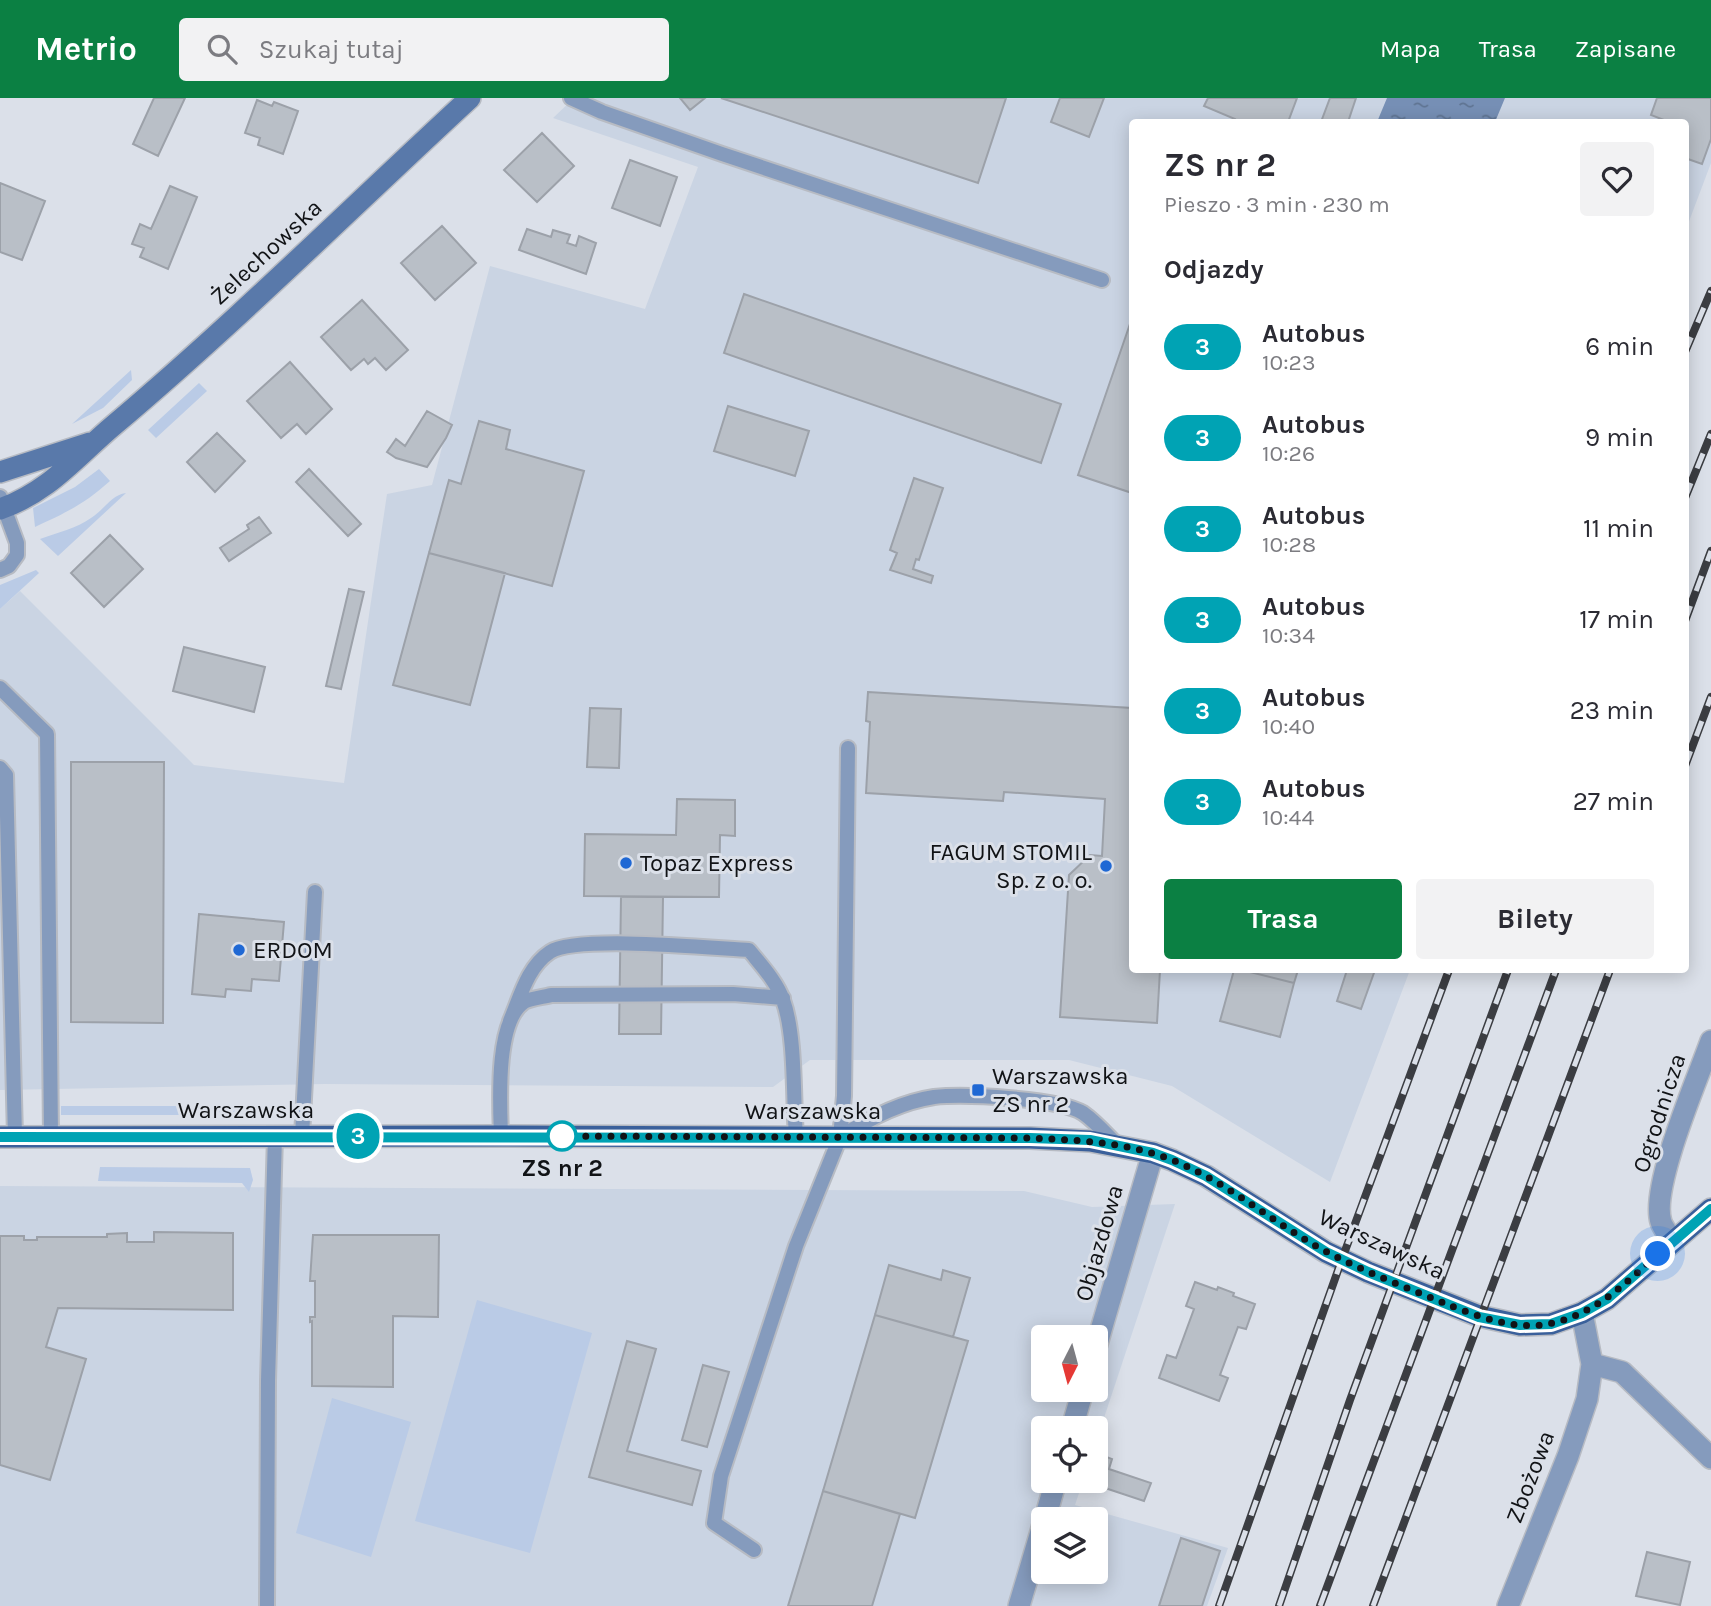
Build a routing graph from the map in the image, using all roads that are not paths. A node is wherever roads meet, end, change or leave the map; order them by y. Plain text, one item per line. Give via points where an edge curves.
1 (470, 98) edge
2 (571, 98) edge
3 (1102, 280) dead end
4 (95, 441) junction
5 (0, 472) edge
6 (2, 505) edge
7 (0, 570) edge
8 (0, 688) edge
9 (848, 748) dead end
10 (0, 768) edge
11 (3, 813) edge
12 (315, 892) dead end
13 (4, 916) edge
14 (783, 998) junction
15 (510, 1021) junction
16 (6, 1029) edge
17 (1711, 1041) edge
18 (275, 1136) junction
19 (302, 1136) junction
20 (501, 1136) junction
21 (8, 1137) edge
22 (51, 1137) junction
23 (796, 1137) junction
24 (840, 1137) junction
25 (1118, 1146) junction
26 (1153, 1153) junction
27 (1711, 1209) edge
28 (1672, 1241) junction
29 (1582, 1313) junction
30 (1102, 1325) edge
31 (1592, 1364) junction
32 (1711, 1458) edge
33 (754, 1550) dead end
34 (1031, 1566) edge
35 (267, 1606) edge
36 (1019, 1606) edge
37 (1508, 1606) edge

1 - 4 main road, Żelechowska
2 - 3 lane via 722,154
4 - 5 main road, Żelechowska
4 - 6 main road, Żelechowska via 70,468 34,494
6 - 7 lane via 17,555
8 - 22 lane via 47,734
9 - 24 lane
10 - 11 lane via 6,775
11 - 13 lane
12 - 19 lane
13 - 16 lane
14 - 15 lane via 551,995 524,1002
14 - 15 lane via 749,950 671,944 579,945 551,951 528,975
14 - 23 lane
15 - 20 lane via 499,1083
16 - 21 lane
17 - 28 street, Ogrodnicza via 1660,1195 1661,1222
18 - 19 main road, Warszawska
18 - 22 main road, Warszawska
18 - 35 lane
19 - 20 main road, Warszawska
20 - 23 main road, Warszawska
21 - 22 main road, Warszawska
23 - 24 main road, Warszawska
24 - 25 main road, Warszawska via 1090,1140
24 - 25 lane via 870,1118 934,1097 995,1098 1039,1101 1081,1112
24 - 33 lane via 796,1246 721,1476 715,1523
25 - 26 main road, Warszawska
26 - 29 main road, Warszawska via 1206,1176 1326,1252 1479,1317 1520,1325 1551,1324
26 - 30 street, Objazdowa
27 - 28 main road, Warszawska
28 - 29 main road, Warszawska via 1607,1299
29 - 31 street, Zbożowa
31 - 32 street via 1622,1372
31 - 37 street, Zbożowa via 1587,1399 1568,1456
34 - 36 street

